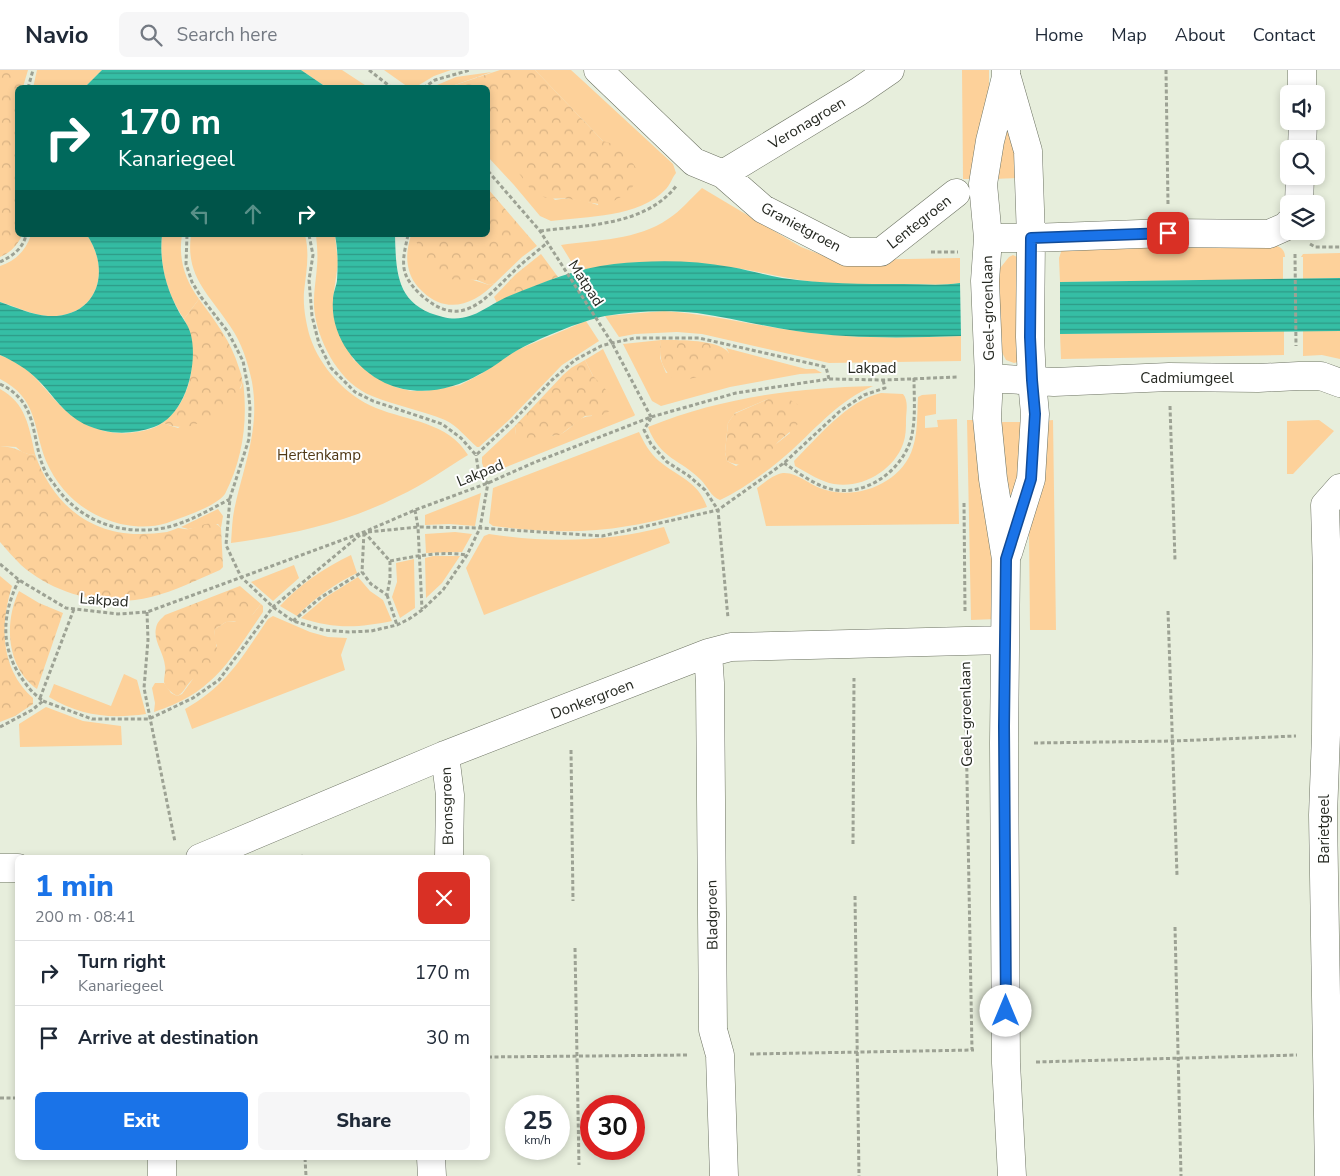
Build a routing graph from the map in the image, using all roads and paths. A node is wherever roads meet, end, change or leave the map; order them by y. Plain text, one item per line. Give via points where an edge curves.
1 (32, 70) edge
2 (369, 70) edge
3 (470, 70) edge
4 (598, 70) edge
5 (890, 70) edge
6 (1166, 70) edge
7 (1302, 70) edge
8 (1006, 73) edge
9 (29, 85) edge
10 (388, 85) edge
11 (428, 85) edge
12 (1302, 85) edge
13 (694, 162) junction
14 (490, 173) edge
15 (723, 174) junction
16 (956, 193) dead end
17 (1280, 229) edge
18 (540, 231) junction
19 (1168, 233) junction
20 (26, 237) edge
21 (187, 237) edge
22 (309, 237) edge
23 (408, 237) edge
24 (988, 238) junction
25 (1031, 238) junction
26 (1307, 240) edge
27 (547, 243) junction
28 (1340, 247) edge
29 (881, 252) joint
30 (931, 252) dead end
31 (1294, 257) dead end
32 (0, 262) edge
33 (612, 343) junction
34 (1296, 352) dead end
35 (1169, 377) junction
36 (914, 378) junction
37 (989, 378) junction
38 (829, 379) junction
39 (883, 380) junction
40 (1032, 380) junction
41 (1340, 383) edge
42 (0, 384) edge
43 (652, 417) junction
44 (476, 455) junction
45 (784, 462) junction
46 (488, 483) junction
47 (1340, 488) edge
48 (964, 494) dead end
49 (230, 498) junction
50 (415, 510) junction
51 (718, 510) junction
52 (418, 527) junction
53 (480, 528) junction
54 (364, 532) junction
55 (420, 555) junction
56 (467, 555) junction
57 (1006, 559) junction
58 (1175, 560) dead end
59 (390, 562) junction
60 (0, 564) edge
61 (362, 572) junction
62 (241, 577) junction
63 (19, 580) junction
64 (387, 595) junction
65 (273, 607) junction
66 (74, 609) junction
67 (422, 610) junction
68 (1168, 611) dead end
69 (147, 612) junction
70 (293, 621) junction
71 (397, 625) junction
72 (1004, 640) junction
73 (966, 641) junction
74 (719, 650) junction
75 (854, 678) dead end
76 (41, 700) junction
77 (149, 719) junction
78 (0, 727) edge
79 (1326, 735) junction
80 (1173, 741) junction
81 (1004, 743) junction
82 (571, 750) dead end
83 (445, 755) junction
84 (853, 844) dead end
85 (188, 853) edge
86 (449, 855) edge
87 (0, 868) edge
88 (15, 868) edge
89 (1177, 875) dead end
90 (856, 896) dead end
91 (573, 901) dead end
92 (1175, 928) dead end
93 (575, 948) dead end
94 (972, 1050) dead end
95 (1327, 1055) junction
96 (1178, 1057) junction
97 (1006, 1063) junction
98 (0, 1098) edge
99 (15, 1098) edge
100 (162, 1160) edge
101 (305, 1160) edge
102 (431, 1160) edge
103 (578, 1165) dead end
104 (162, 1176) edge
105 (306, 1176) edge
106 (432, 1176) edge
107 (724, 1176) edge
108 (859, 1176) edge
109 (1012, 1176) edge
110 (1181, 1176) edge
111 (1329, 1176) edge

1 - 9 path
2 - 10 path
3 - 11 path
4 - 13 street, Granietgroen
5 - 15 street, Veronagroen
6 - 19 path
7 - 12 street
8 - 24 street, Geel-groenlaan via 983,184
8 - 25 street, Geel-groenlaan via 1028,151
13 - 15 street, Granietgroen
13 - 18 path via 670,194 653,207 627,219
14 - 18 path, Matpad
15 - 29 street, Granietgroen via 763,209 847,252
16 - 29 street, Lentegroen
17 - 19 street via 1269,234
18 - 27 path, Matpad
19 - 25 street
20 - 32 path via 15,254
21 - 49 path via 186,264 192,282 228,332 243,361 248,387 249,439
22 - 44 path via 313,255 309,280 312,316 319,344 331,368 356,392 373,401 442,424
23 - 27 path via 403,270 410,284 424,298 444,310 462,311 487,298 521,263
24 - 25 street, Geel-groenlaan
24 - 30 path via 971,252
24 - 37 street, Geel-groenlaan via 985,281
25 - 40 street, Geel-groenlaan
26 - 28 path via 1316,247
27 - 33 path, Matpad
31 - 34 path
33 - 38 path via 635,338 699,338 826,367
33 - 43 path, Matpad
33 - 44 path via 575,360
35 - 40 street, Cadmiumgeel
35 - 41 street, Cadmiumgeel via 1321,376
35 - 58 path
36 - 37 path, Lakpad
36 - 39 path, Lakpad
36 - 45 path via 914,421 910,440 903,456 884,478 862,488 828,488
37 - 40 street, Geel-groenlaan
37 - 57 street, Geel-groenlaan via 987,418
38 - 39 path, Lakpad
38 - 43 path, Lakpad via 736,393
39 - 45 path via 885,388 864,395 840,411
40 - 57 street, Geel-groenlaan via 1035,414 1031,479
42 - 49 path via 20,398 28,409 45,471 59,492 83,515 116,527 138,530 165,528 189,520
43 - 46 path, Lakpad
43 - 51 path via 644,430 651,444 668,462 705,490
44 - 46 path via 479,475
45 - 51 path
46 - 50 path, Lakpad
46 - 53 path
47 - 79 street, Barietgeel via 1325,505
48 - 73 path, Geel-groenlaan
49 - 62 path via 226,545
50 - 52 path
50 - 54 path, Lakpad
51 - 53 path via 602,536
51 - 74 path
52 - 53 path
52 - 54 path
52 - 55 path
53 - 56 path
54 - 59 path
54 - 61 path
54 - 62 path, Lakpad
54 - 65 path
55 - 56 path
55 - 59 path
55 - 67 path
56 - 67 path via 443,590
57 - 72 street, Geel-groenlaan
59 - 64 path
60 - 63 path, Lakpad
61 - 64 path via 371,584
61 - 70 path via 320,598
62 - 65 path
62 - 69 path, Lakpad
63 - 66 path, Lakpad via 66,608
63 - 76 path via 10,598 5,620 8,644 12,662
64 - 71 path
65 - 70 path
65 - 77 path via 219,680 193,698
66 - 69 path, Lakpad via 118,614
66 - 76 path
67 - 71 path
68 - 80 path
69 - 77 path via 144,688
70 - 71 path via 323,630 348,632
72 - 73 street, Donkergroen
72 - 81 street, Geel-groenlaan
73 - 74 street, Donkergroen
73 - 94 path, Geel-groenlaan
74 - 83 street, Donkergroen
74 - 107 street, Bladgroen via 710,683 713,1030 720,1055
75 - 84 path
76 - 77 path via 92,719
76 - 78 path via 32,710
77 - 85 path
79 - 80 path
79 - 95 street, Barietgeel via 1323,815
80 - 81 path
80 - 89 path
81 - 97 street, Geel-groenlaan
82 - 91 path
83 - 85 street, Donkergroen
83 - 86 street, Bronsgroen via 450,795
87 - 88 street
90 - 108 path
92 - 96 path
93 - 103 path
95 - 96 path
95 - 111 street, Barietgeel
96 - 97 path
96 - 110 path
97 - 109 street, Geel-groenlaan
98 - 99 path
100 - 104 street
101 - 105 path
102 - 106 street

